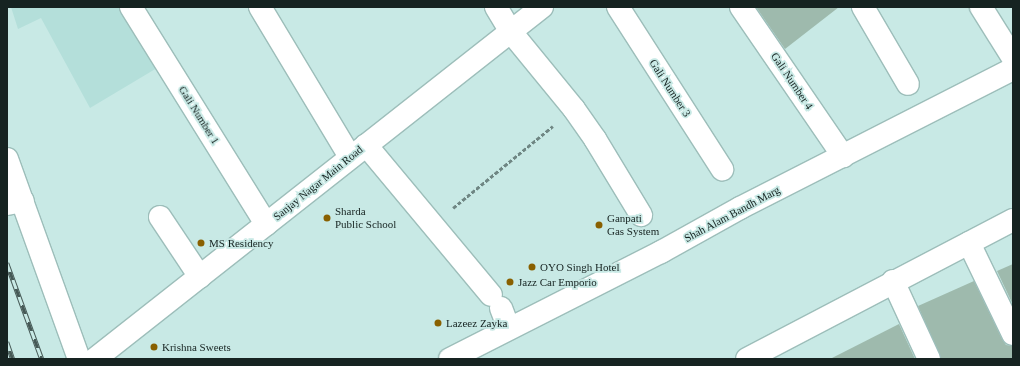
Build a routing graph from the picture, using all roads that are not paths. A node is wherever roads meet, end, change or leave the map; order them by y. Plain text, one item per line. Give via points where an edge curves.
1 (131, 7) edge
2 (260, 7) edge
3 (496, 7) edge
4 (542, 7) edge
5 (618, 7) edge
6 (741, 7) edge
7 (863, 7) edge
8 (981, 7) edge
9 (510, 32) junction
10 (1013, 58) edge
11 (1013, 69) edge
12 (908, 84) dead end
13 (358, 151) junction
14 (842, 156) junction
15 (7, 159) edge
16 (722, 169) dead end
17 (15, 203) edge
18 (640, 215) dead end
19 (160, 217) dead end
20 (1013, 220) edge
21 (266, 224) junction
22 (969, 243) junction
23 (200, 277) junction
24 (893, 281) junction
25 (509, 329) junction
26 (1013, 334) edge
27 (107, 355) edge
28 (79, 359) edge
29 (450, 359) edge
30 (747, 359) edge
31 (929, 359) edge

1 - 21 street, Gali Number 1
2 - 13 street
3 - 9 street
4 - 9 street, Sanjay Nagar Main Road
5 - 16 street, Gali Number 3
6 - 14 street, Gali Number 4
7 - 12 street
8 - 10 street
9 - 13 street, Sanjay Nagar Main Road
9 - 18 street via 574,109
11 - 14 street, Shah Alam Bandh Marg
13 - 21 street, Sanjay Nagar Main Road
13 - 25 street via 432,224 496,301
14 - 25 street, Shah Alam Bandh Marg
15 - 17 street
17 - 28 street
19 - 23 street
20 - 22 street
21 - 23 street, Sanjay Nagar Main Road
22 - 24 street
22 - 26 street
23 - 27 street, Sanjay Nagar Main Road
24 - 30 street
24 - 31 street
25 - 29 street, Shah Alam Bandh Marg

